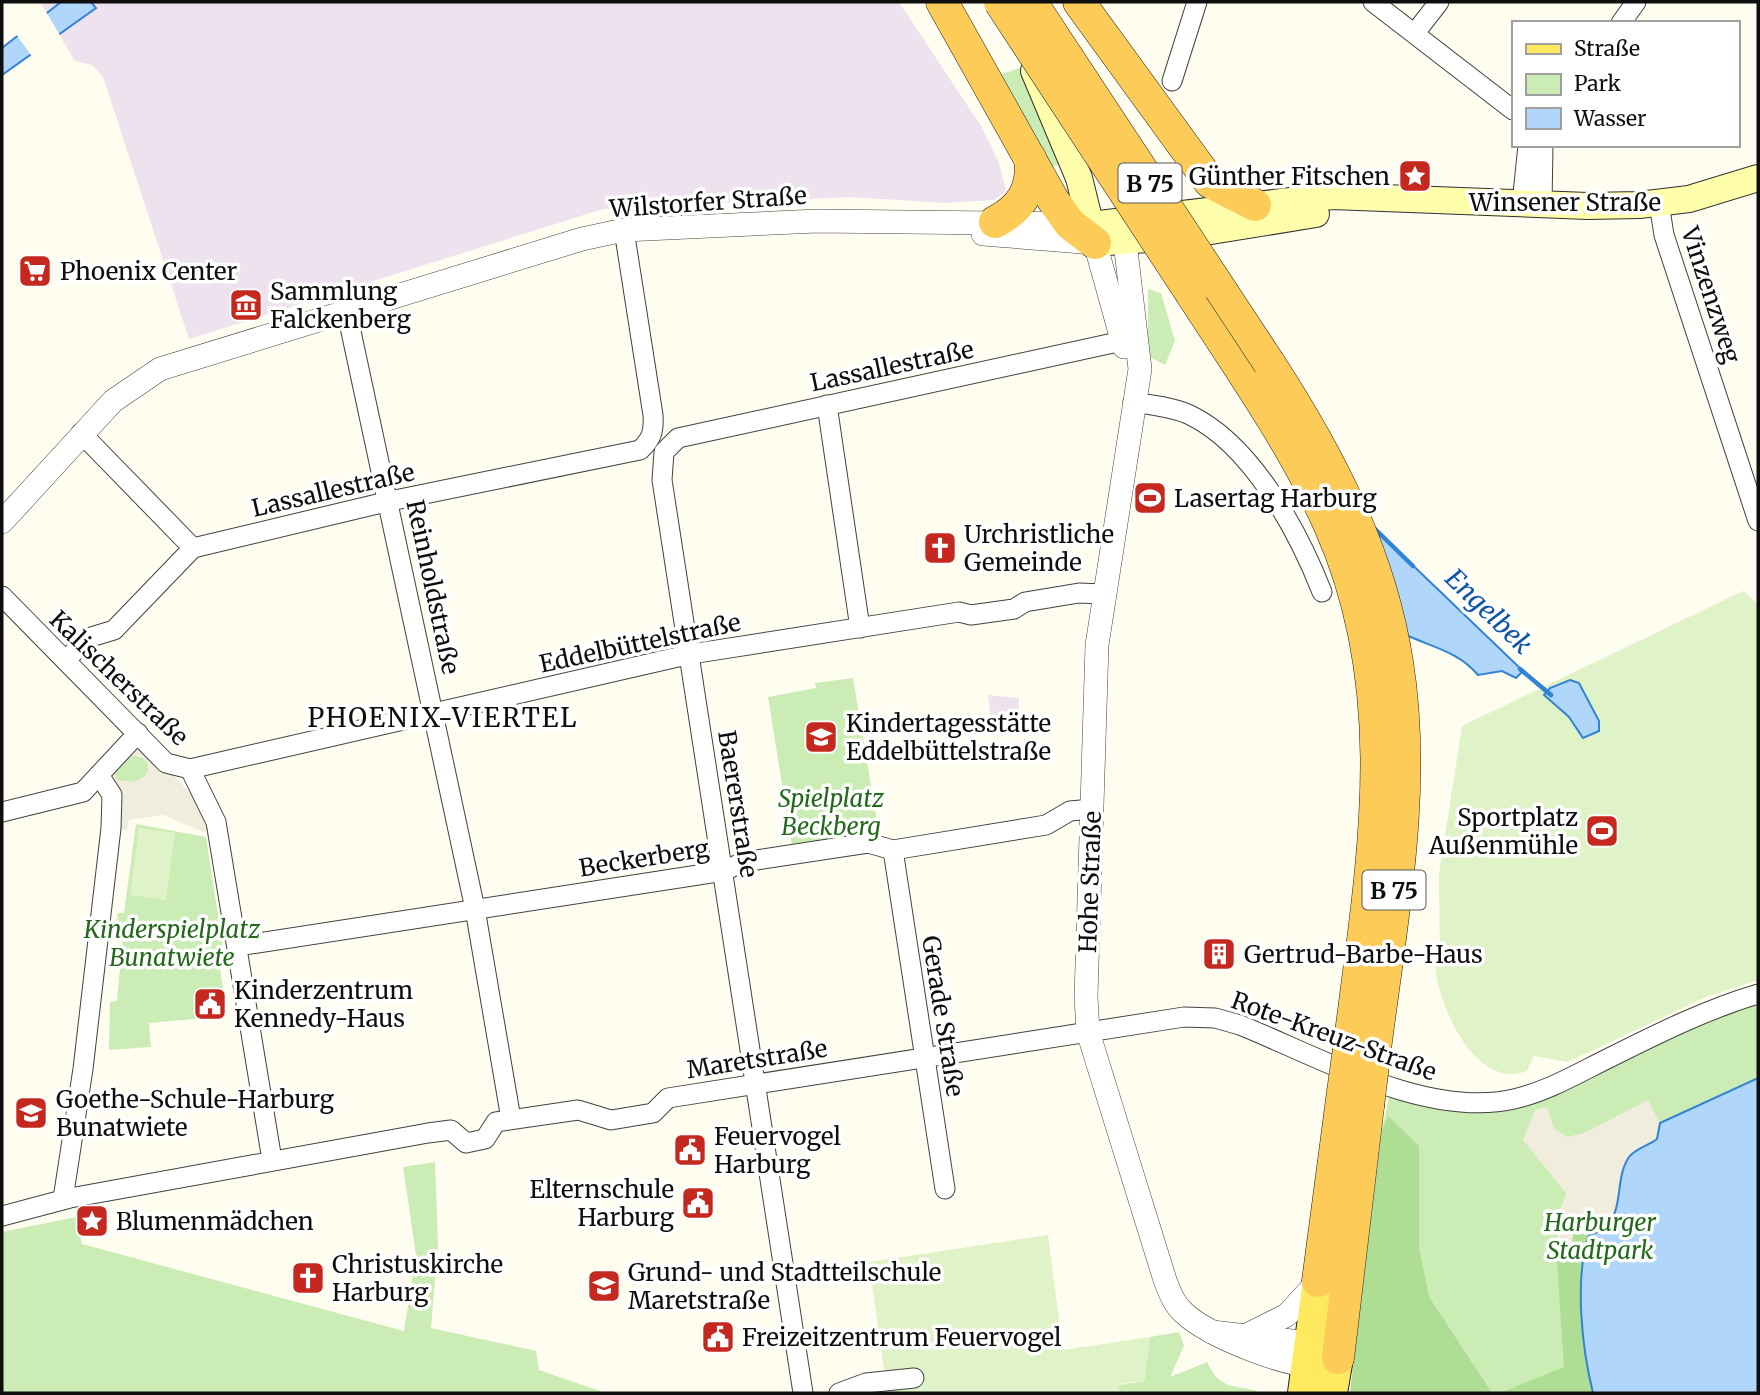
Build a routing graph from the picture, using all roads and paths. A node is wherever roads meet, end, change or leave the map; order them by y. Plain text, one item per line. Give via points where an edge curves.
1 (942, 2) edge
2 (1003, 2) edge
3 (1016, 2) edge
4 (1031, 2) edge
5 (1079, 2) edge
6 (1197, 2) edge
7 (1373, 2) edge
8 (1439, 2) edge
9 (1636, 2) edge
10 (1622, 21) edge
11 (1415, 33) junction
12 (1172, 81) dead end
13 (1512, 109) edge
14 (1528, 147) edge
15 (1543, 147) edge
16 (1030, 158) junction
17 (1758, 178) edge
18 (1411, 201) junction
19 (1659, 203) junction
20 (1532, 204) junction
21 (1255, 205) junction
22 (913, 222) junction
23 (995, 222) junction
24 (624, 230) junction
25 (1100, 232) junction
26 (348, 313) junction
27 (1130, 339) junction
28 (1133, 402) junction
29 (827, 405) junction
30 (81, 433) junction
31 (656, 447) junction
32 (390, 501) junction
33 (1758, 521) edge
34 (2, 522) edge
35 (193, 548) junction
36 (1322, 592) dead end
37 (1103, 594) junction
38 (2, 596) edge
39 (860, 628) junction
40 (691, 654) junction
41 (65, 660) junction
42 (435, 712) junction
43 (1391, 724) junction
44 (138, 733) junction
45 (190, 769) junction
46 (99, 775) junction
47 (1093, 809) junction
48 (2, 812) edge
49 (893, 850) junction
50 (724, 871) junction
51 (475, 909) junction
52 (238, 946) junction
53 (1758, 994) edge
54 (1088, 1032) junction
55 (925, 1058) junction
56 (757, 1084) junction
57 (1355, 1099) junction
58 (511, 1119) junction
59 (272, 1160) junction
60 (945, 1189) dead end
61 (63, 1199) junction
62 (2, 1216) edge
63 (1318, 1281) junction
64 (1212, 1332) junction
65 (1246, 1335) junction
66 (1338, 1358) junction
67 (1307, 1367) edge
68 (914, 1378) dead end
69 (803, 1393) edge
70 (839, 1393) edge
71 (1332, 1393) edge

1 - 16 highway
2 - 25 main road
2 - 43 highway, B 75, bridge via 1307,479 1331,527 1355,595 1372,677
3 - 25 main road via 1067,80 1091,132
4 - 43 highway, B 75, bridge via 1330,464 1361,530 1398,663
5 - 21 highway, B 75 via 1217,188
6 - 12 street
7 - 11 street
8 - 11 street
9 - 10 street
11 - 13 street
14 - 20 street
15 - 20 street
16 - 23 highway via 1029,188 1017,207
16 - 25 highway
17 - 19 main road, Winsener Straße
18 - 20 main road, Winsener Straße
18 - 21 main road, Winsener Straße via 1332,196
18 - 25 main road, Winsener Straße via 1251,227
19 - 20 main road, Winsener Straße
19 - 33 street, Vinzenzweg via 1668,247
21 - 25 main road, Winsener Straße
22 - 23 street, Wilstorfer Straße
22 - 24 street, Wilstorfer Straße via 817,221
22 - 25 street, Wilstorfer Straße via 1035,240
23 - 25 street, Wilstorfer Straße
24 - 26 street, Wilstorfer Straße
24 - 31 street, Baererstraße
25 - 27 street, Hohe Straße
26 - 30 street, Wilstorfer Straße via 160,369 113,401
26 - 32 street, Reinholdstraße
27 - 28 street, Hohe Straße
27 - 29 street, Lassallestraße
28 - 36 street via 1188,414 1227,441 1279,506 1306,550
28 - 37 street, Hohe Straße
29 - 31 street, Lassallestraße
29 - 39 street
30 - 34 street, Wilstorfer Straße
30 - 35 street
31 - 32 street, Lassallestraße
31 - 40 street, Baererstraße
32 - 35 street, Lassallestraße
32 - 42 street, Reinholdstraße
35 - 41 street via 114,630 91,637
37 - 39 street, Eddelbüttelstraße via 1079,593 1025,602 1014,609 971,615 959,612
37 - 47 street, Hohe Straße via 1097,645
38 - 41 street, Kalischerstraße
39 - 40 street, Eddelbüttelstraße
40 - 42 street, Eddelbüttelstraße
40 - 50 street, Baererstraße
41 - 44 street, Kalischerstraße
42 - 45 street, Eddelbüttelstraße
42 - 51 street, Reinholdstraße
43 - 57 highway, B 75, bridge via 1379,779
44 - 45 street, Kalischerstraße via 166,763
44 - 46 street
45 - 52 street, Kalischerstraße via 216,822
46 - 48 street via 83,792
46 - 61 street via 111,795 111,828
47 - 49 street, Beckerberg via 1070,811 1046,824
47 - 54 street, Hohe Straße
49 - 50 street, Beckerberg via 868,843 743,862
49 - 55 street, Gerade Straße
50 - 51 street, Beckerberg
50 - 56 street, Baererstraße
51 - 52 street, Beckerberg
51 - 58 street, Reinholdstraße
52 - 59 street, Kalischerstraße
53 - 54 street, Rote-Kreuz-Straße via 1530,1094 1494,1102 1439,1100 1391,1087 1215,1018 1184,1017
54 - 55 street, Maretstraße
54 - 64 street, Hohe Straße via 1170,1293 1184,1314
55 - 56 street, Maretstraße
55 - 60 street, Gerade Straße
56 - 58 street, Maretstraße via 668,1098 653,1113 611,1120 578,1110
56 - 69 street, Baererstraße
57 - 63 highway, B 75
57 - 66 highway, B 75
58 - 59 street, Maretstraße via 496,1122 485,1139 466,1143 451,1130
59 - 61 street, Maretstraße
61 - 62 street, Maretstraße
63 - 65 street via 1287,1315
63 - 67 main road, B 75
64 - 65 street, Hohe Straße
64 - 67 street, Hohe Straße
65 - 67 street, Hohe Straße
66 - 67 street, Hohe Straße
66 - 71 main road, B 75
68 - 70 street via 866,1383

